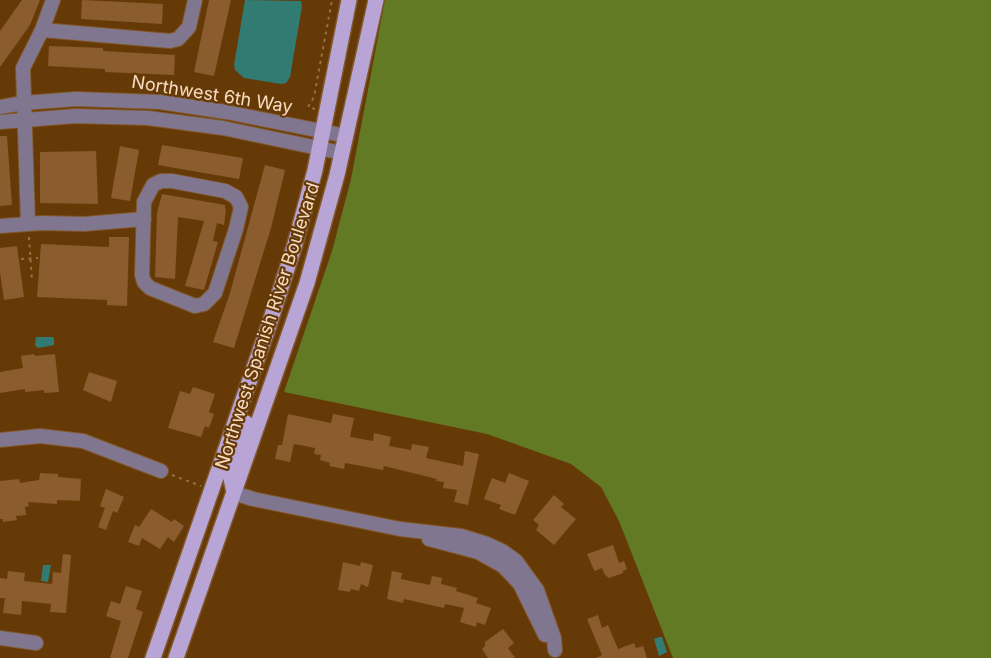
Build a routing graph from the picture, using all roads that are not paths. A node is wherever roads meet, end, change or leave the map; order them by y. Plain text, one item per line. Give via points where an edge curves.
1 (54, 0) edge
2 (195, 0) edge
3 (349, 0) edge
4 (376, 0) edge
5 (42, 30) junction
6 (23, 103) junction
7 (0, 106) edge
8 (23, 119) junction
9 (0, 122) edge
10 (323, 132) junction
11 (346, 136) junction
12 (320, 148) junction
13 (342, 153) junction
14 (144, 219) junction
15 (0, 226) edge
16 (28, 229) junction
17 (255, 367) junction
18 (0, 440) edge
19 (161, 471) road end
20 (234, 493) junction
21 (0, 638) edge
22 (36, 643) dead end
23 (556, 654) edge
24 (153, 658) edge
25 (176, 658) edge

1 - 5 street
2 - 5 street via 189,27 178,39 170,41
3 - 10 main road, Northwest Spanish River Boulevard
4 - 11 main road, Northwest Spanish River Boulevard
5 - 6 street via 23,68
6 - 7 street, Northwest 6th Way
6 - 8 street
6 - 10 street, Northwest 6th Way via 87,99 160,102
8 - 9 street, Northwest 6th Way
8 - 12 street, Northwest 6th Way via 101,115 148,118 223,128
8 - 16 street
10 - 11 street, Northwest 6th Way
10 - 12 main road, Northwest Spanish River Boulevard
11 - 13 main road, Northwest Spanish River Boulevard
12 - 13 street, Northwest 6th Way
12 - 17 main road, Northwest Spanish River Boulevard via 296,244
13 - 20 main road, Northwest Spanish River Boulevard via 307,283
14 - 14 street via 148,192 162,181 225,191 236,197 241,207 236,229 210,300 195,306 144,282
14 - 16 street
15 - 16 street
17 - 20 main road via 247,420 230,474
17 - 24 main road, Northwest Spanish River Boulevard
18 - 19 street via 40,435 83,441
20 - 23 street via 400,529 478,552 502,566 520,584
20 - 25 main road, Northwest Spanish River Boulevard
21 - 22 street

